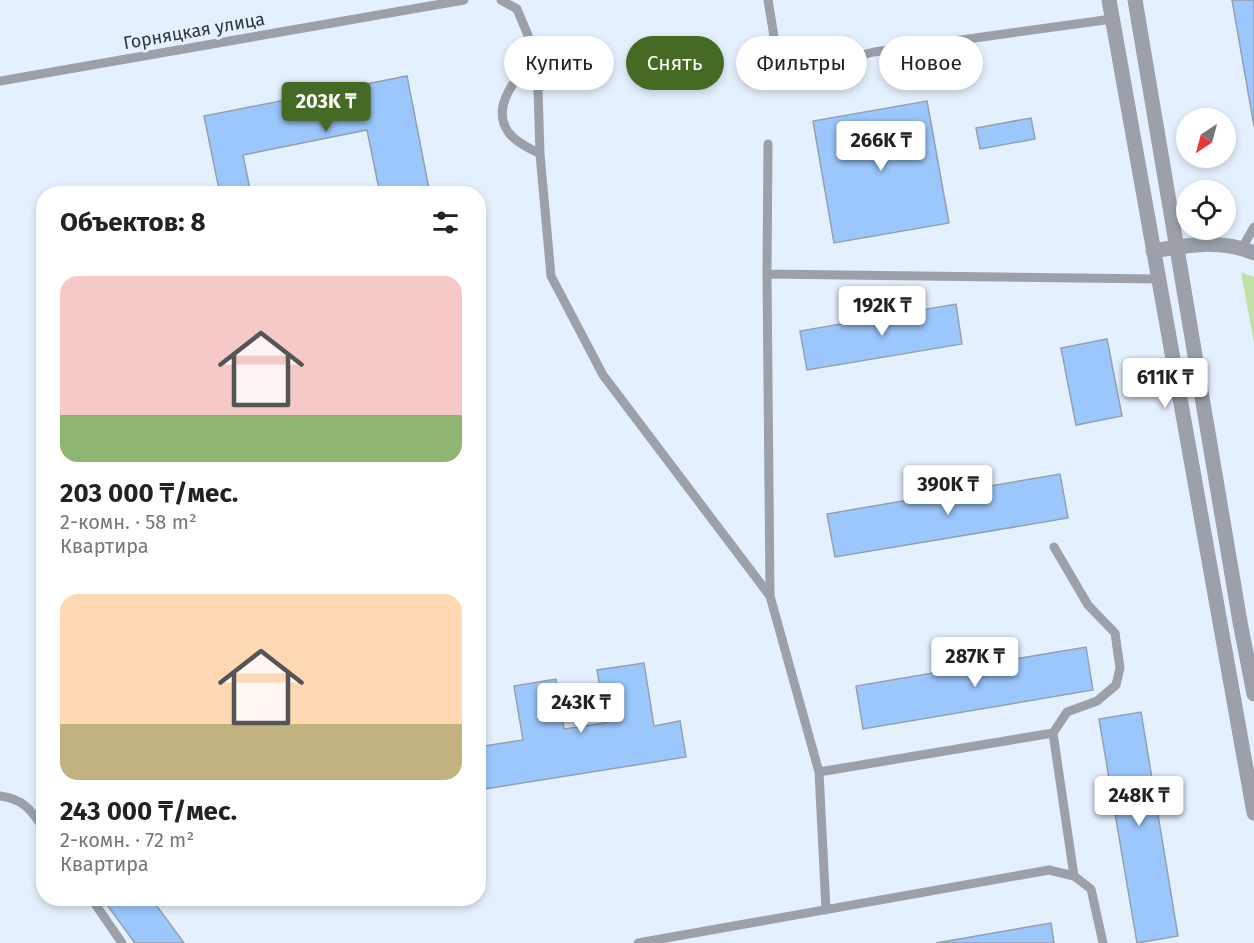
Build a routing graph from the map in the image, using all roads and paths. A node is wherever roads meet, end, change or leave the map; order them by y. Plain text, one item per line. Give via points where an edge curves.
1 (464, 0) edge
2 (501, 0) edge
3 (768, 0) edge
4 (1109, 0) edge
5 (1136, 0) edge
6 (1112, 19) junction
7 (528, 36) edge
8 (0, 81) edge
9 (509, 90) edge
10 (538, 90) edge
11 (768, 144) dead end
12 (540, 154) junction
13 (1254, 227) edge
14 (1177, 247) junction
15 (1248, 250) edge
16 (1153, 251) junction
17 (767, 274) junction
18 (1158, 279) junction
19 (1054, 548) dead end
20 (770, 596) junction
21 (1254, 694) edge
22 (1053, 733) junction
23 (819, 772) junction
24 (0, 796) edge
25 (1254, 813) edge
26 (36, 818) edge
27 (1074, 876) junction
28 (97, 906) edge
29 (826, 910) junction
30 (122, 943) edge
31 (638, 943) edge
32 (1103, 943) edge

1 - 8 lane, Горняцкая улица
2 - 7 lane via 517,9
3 - 6 lane via 780,73 874,52
4 - 6 street
5 - 14 street
6 - 16 street
9 - 12 lane via 501,117 508,132 520,144
10 - 12 lane
11 - 17 lane
12 - 20 lane via 551,276 603,375
13 - 15 lane
14 - 15 street via 1224,244
14 - 16 street
14 - 21 street
16 - 18 street
17 - 18 lane
17 - 20 lane
18 - 25 street
19 - 22 lane via 1088,605 1115,633 1120,668 1116,686 1097,701 1066,712
20 - 23 lane
22 - 23 lane
22 - 27 lane
23 - 29 lane
24 - 26 lane via 16,799
27 - 29 lane via 1049,870
27 - 32 lane via 1091,889
28 - 30 lane
29 - 31 lane

